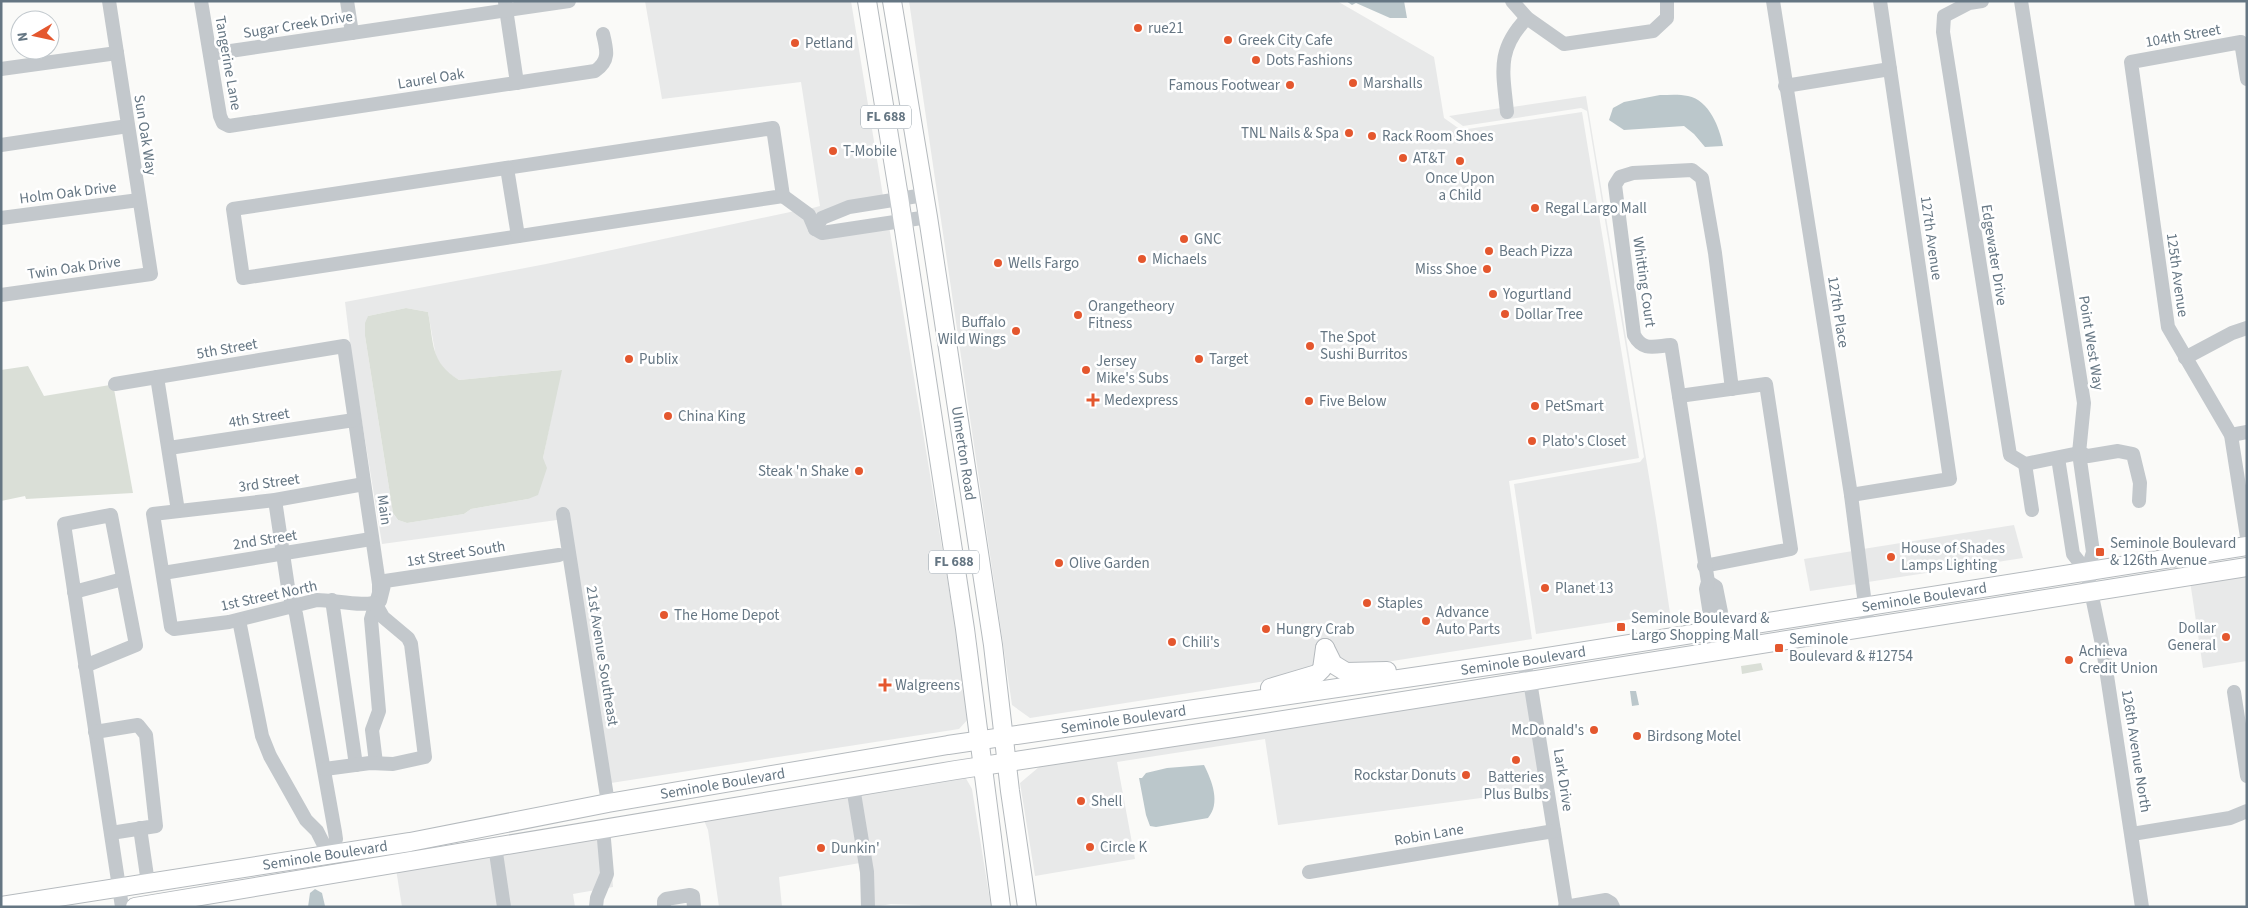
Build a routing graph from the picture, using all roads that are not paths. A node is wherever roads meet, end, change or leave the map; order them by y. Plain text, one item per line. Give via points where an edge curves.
1 (109, 1) edge
2 (201, 1) edge
3 (347, 1) edge
4 (569, 1) edge
5 (867, 1) edge
6 (892, 1) edge
7 (1512, 1) edge
8 (1667, 1) edge
9 (1773, 1) edge
10 (1880, 1) edge
11 (2021, 1) edge
12 (1973, 2) edge
13 (505, 6) edge
14 (1527, 18) junction
15 (352, 33) junction
16 (603, 34) dead end
17 (117, 53) junction
18 (210, 54) junction
19 (2131, 62) joint
20 (1, 69) edge
21 (1890, 70) junction
22 (2247, 79) edge
23 (517, 83) junction
24 (1785, 86) junction
25 (1507, 112) dead end
26 (128, 126) junction
27 (229, 126) joint
28 (1, 145) edge
29 (507, 168) junction
30 (924, 195) junction
31 (783, 196) junction
32 (899, 198) junction
33 (139, 200) junction
34 (928, 217) junction
35 (1, 218) edge
36 (902, 219) junction
37 (815, 228) junction
38 (518, 236) junction
39 (151, 274) joint
40 (1, 295) edge
41 (2247, 328) edge
42 (344, 346) joint
43 (2186, 358) junction
44 (158, 377) junction
45 (115, 384) dead end
46 (1732, 389) junction
47 (1679, 396) junction
48 (354, 420) junction
49 (2247, 432) edge
50 (2231, 435) junction
51 (169, 448) junction
52 (2079, 453) junction
53 (2058, 458) junction
54 (2026, 464) junction
55 (364, 484) junction
56 (1851, 495) junction
57 (275, 500) junction
58 (2139, 501) dead end
59 (2032, 510) dead end
60 (178, 511) junction
61 (563, 514) dead end
62 (2247, 537) edge
63 (372, 540) junction
64 (2247, 546) edge
65 (283, 554) junction
66 (559, 555) dead end
67 (1704, 566) junction
68 (2247, 567) edge
69 (2087, 572) junction
70 (163, 573) junction
71 (124, 579) junction
72 (74, 592) junction
73 (2091, 592) junction
74 (332, 600) junction
75 (375, 603) junction
76 (1866, 606) junction
77 (293, 607) junction
78 (239, 620) junction
79 (1717, 624) junction
80 (1868, 628) junction
81 (1522, 661) junction
82 (86, 666) junction
83 (1465, 669) junction
84 (1530, 681) junction
85 (1341, 688) junction
86 (2234, 692) dead end
87 (1181, 712) junction
88 (1233, 728) junction
89 (95, 732) junction
90 (1004, 737) junction
91 (978, 741) junction
92 (376, 763) junction
93 (1007, 763) junction
94 (356, 764) junction
95 (981, 767) junction
96 (325, 769) junction
97 (2247, 776) edge
98 (853, 787) junction
99 (608, 803) junction
100 (2247, 811) edge
101 (540, 817) junction
102 (140, 828) junction
103 (603, 828) junction
104 (1554, 831) junction
105 (111, 833) junction
106 (2132, 834) junction
107 (410, 842) junction
108 (495, 846) junction
109 (329, 854) junction
110 (352, 872) junction
111 (1309, 872) dead end
112 (148, 883) junction
113 (118, 888) junction
114 (252, 888) junction
115 (1, 906) edge
116 (1566, 906) edge
117 (122, 907) edge
118 (135, 907) edge
119 (504, 907) edge
120 (596, 907) edge
121 (664, 907) edge
122 (694, 907) edge
123 (868, 907) edge
124 (1001, 907) edge
125 (1027, 907) edge
126 (1613, 907) edge
127 (2142, 907) edge

1 - 17 street, Sun Oak Way
2 - 18 street, Tangerine Lane
3 - 15 street
4 - 13 street, Sugar Creek Drive
5 - 32 main road, Ulmerton Road / FL 688
6 - 30 main road, Ulmerton Road / FL 688
7 - 14 street
8 - 14 street via 1667,18 1653,31 1564,44
9 - 24 street, 127th Place
10 - 21 street, 127th Avenue
11 - 52 street, Point West Way via 2084,403
12 - 54 street, Edgewater Drive via 1944,16 1945,55 2010,455
13 - 15 street, Sugar Creek Drive
13 - 23 street
14 - 25 street via 1503,58
15 - 18 street, Sugar Creek Drive
16 - 23 street, Laurel Oak via 608,51 602,66 595,71
17 - 20 street
17 - 26 street, Sun Oak Way
18 - 27 street, Tangerine Lane via 220,116
19 - 22 street, 104th Street via 2241,42
19 - 43 street, 125th Avenue via 2168,327
21 - 24 street
21 - 56 street, 127th Avenue via 1950,479
23 - 27 street, Laurel Oak
24 - 56 street, 127th Place
26 - 28 street
26 - 33 street, Sun Oak Way
29 - 31 street via 773,128
29 - 38 street
29 - 38 street via 234,210 243,278
30 - 32 street
30 - 34 main road, Ulmerton Road / FL 688
31 - 37 street via 809,215
31 - 38 street
32 - 36 main road, Ulmerton Road / FL 688
32 - 37 street via 848,207 822,218
33 - 35 street, Holm Oak Drive
33 - 39 street, Sun Oak Way
34 - 36 street
34 - 90 main road, Ulmerton Road / FL 688
36 - 37 street via 822,233
36 - 91 main road, Ulmerton Road / FL 688
39 - 40 street, Twin Oak Drive
41 - 43 street
42 - 44 street, 5th Street
42 - 48 street, Main
43 - 50 street, 125th Avenue
44 - 45 street, 5th Street
44 - 51 street
46 - 47 street
46 - 47 street, Whitting Court via 1702,178 1692,170 1633,173 1620,178 1615,184 1634,335 1638,343 1646,347 1671,345
46 - 67 street via 1766,384 1791,549
47 - 67 street, Whitting Court
48 - 51 street, 4th Street
48 - 55 street, Main
49 - 50 street
50 - 62 street, 125th Avenue
51 - 60 street
52 - 53 street
52 - 58 street via 2088,456 2118,451 2133,454 2140,483
52 - 69 street, Point West Way via 2093,552
53 - 54 street
53 - 69 street via 2073,554
54 - 59 street
55 - 57 street, 3rd Street
55 - 63 street, Main
56 - 76 street, 127th Place
57 - 60 street, 3rd Street
57 - 65 street
60 - 70 street, 3rd Street via 153,514
61 - 99 street, 21st Avenue Southeast
63 - 65 street, 2nd Street
63 - 75 street, Main via 379,584
64 - 69 main road, Seminole Boulevard
65 - 70 street, 2nd Street
65 - 77 street
66 - 75 street, 1st Street South via 385,581 380,601
67 - 79 street, Whitting Court via 1710,590 1721,612
68 - 73 main road, Seminole Boulevard
69 - 73 street, 126th Avenue North
69 - 76 main road, Seminole Boulevard
70 - 78 street, 1st Street North via 171,628
71 - 72 street
71 - 72 street via 111,515 64,524
71 - 82 street via 136,645
72 - 82 street
73 - 80 main road, Seminole Boulevard
73 - 106 street, 126th Avenue North
74 - 75 street, 1st Street North
74 - 77 street, 1st Street North via 317,600
74 - 94 street
75 - 92 street, Main via 371,619 380,711 372,730
75 - 92 street via 383,617 411,644 425,757 393,764
76 - 79 main road, Seminole Boulevard
76 - 80 street, 127th Place
77 - 78 street, 1st Street North
77 - 96 street
78 - 109 street via 262,736 306,820
79 - 81 main road, Seminole Boulevard
80 - 84 main road, Seminole Boulevard
81 - 83 main road, Seminole Boulevard
81 - 84 street, Lark Drive
82 - 89 street
83 - 85 main road, Seminole Boulevard
83 - 87 main road via 1346,672 1333,664 1326,648 1322,670 1310,678
84 - 88 main road, Seminole Boulevard
84 - 104 street, Lark Drive
85 - 87 main road, Seminole Boulevard
85 - 88 main road via 1316,702 1253,714
86 - 97 street
87 - 90 main road, Seminole Boulevard
88 - 93 main road, Seminole Boulevard
89 - 102 street via 138,725 146,735 156,826
89 - 105 street
90 - 91 main road, Seminole Boulevard
90 - 93 main road, Ulmerton Road / FL 688
91 - 95 main road, Ulmerton Road / FL 688
91 - 99 main road, Seminole Boulevard
92 - 94 street
93 - 95 main road, Seminole Boulevard
93 - 125 main road, Ulmerton Road / FL 688
94 - 96 street
95 - 98 main road, Seminole Boulevard
95 - 124 main road, Ulmerton Road / FL 688
96 - 109 street via 336,839
98 - 103 main road, Seminole Boulevard
98 - 123 street via 867,872
99 - 101 main road, Seminole Boulevard
99 - 103 main road
100 - 106 street via 2230,818
101 - 107 main road, Seminole Boulevard
101 - 108 main road via 530,828 505,834
102 - 105 street
102 - 112 street
103 - 108 main road, Seminole Boulevard
103 - 120 street via 607,874
104 - 111 street, Robin Lane
104 - 116 street, Lark Drive
105 - 113 street
106 - 127 street, 126th Avenue North
107 - 109 main road, Seminole Boulevard
107 - 110 main road via 399,850 362,858
108 - 110 main road, Seminole Boulevard
108 - 119 street
109 - 112 main road, Seminole Boulevard
109 - 114 main road via 315,864 268,873
110 - 114 main road, Seminole Boulevard
112 - 113 main road, Seminole Boulevard
113 - 115 main road, Seminole Boulevard
113 - 117 street
114 - 118 main road, Seminole Boulevard
116 - 126 street via 1606,900
121 - 122 street via 666,899 690,895

